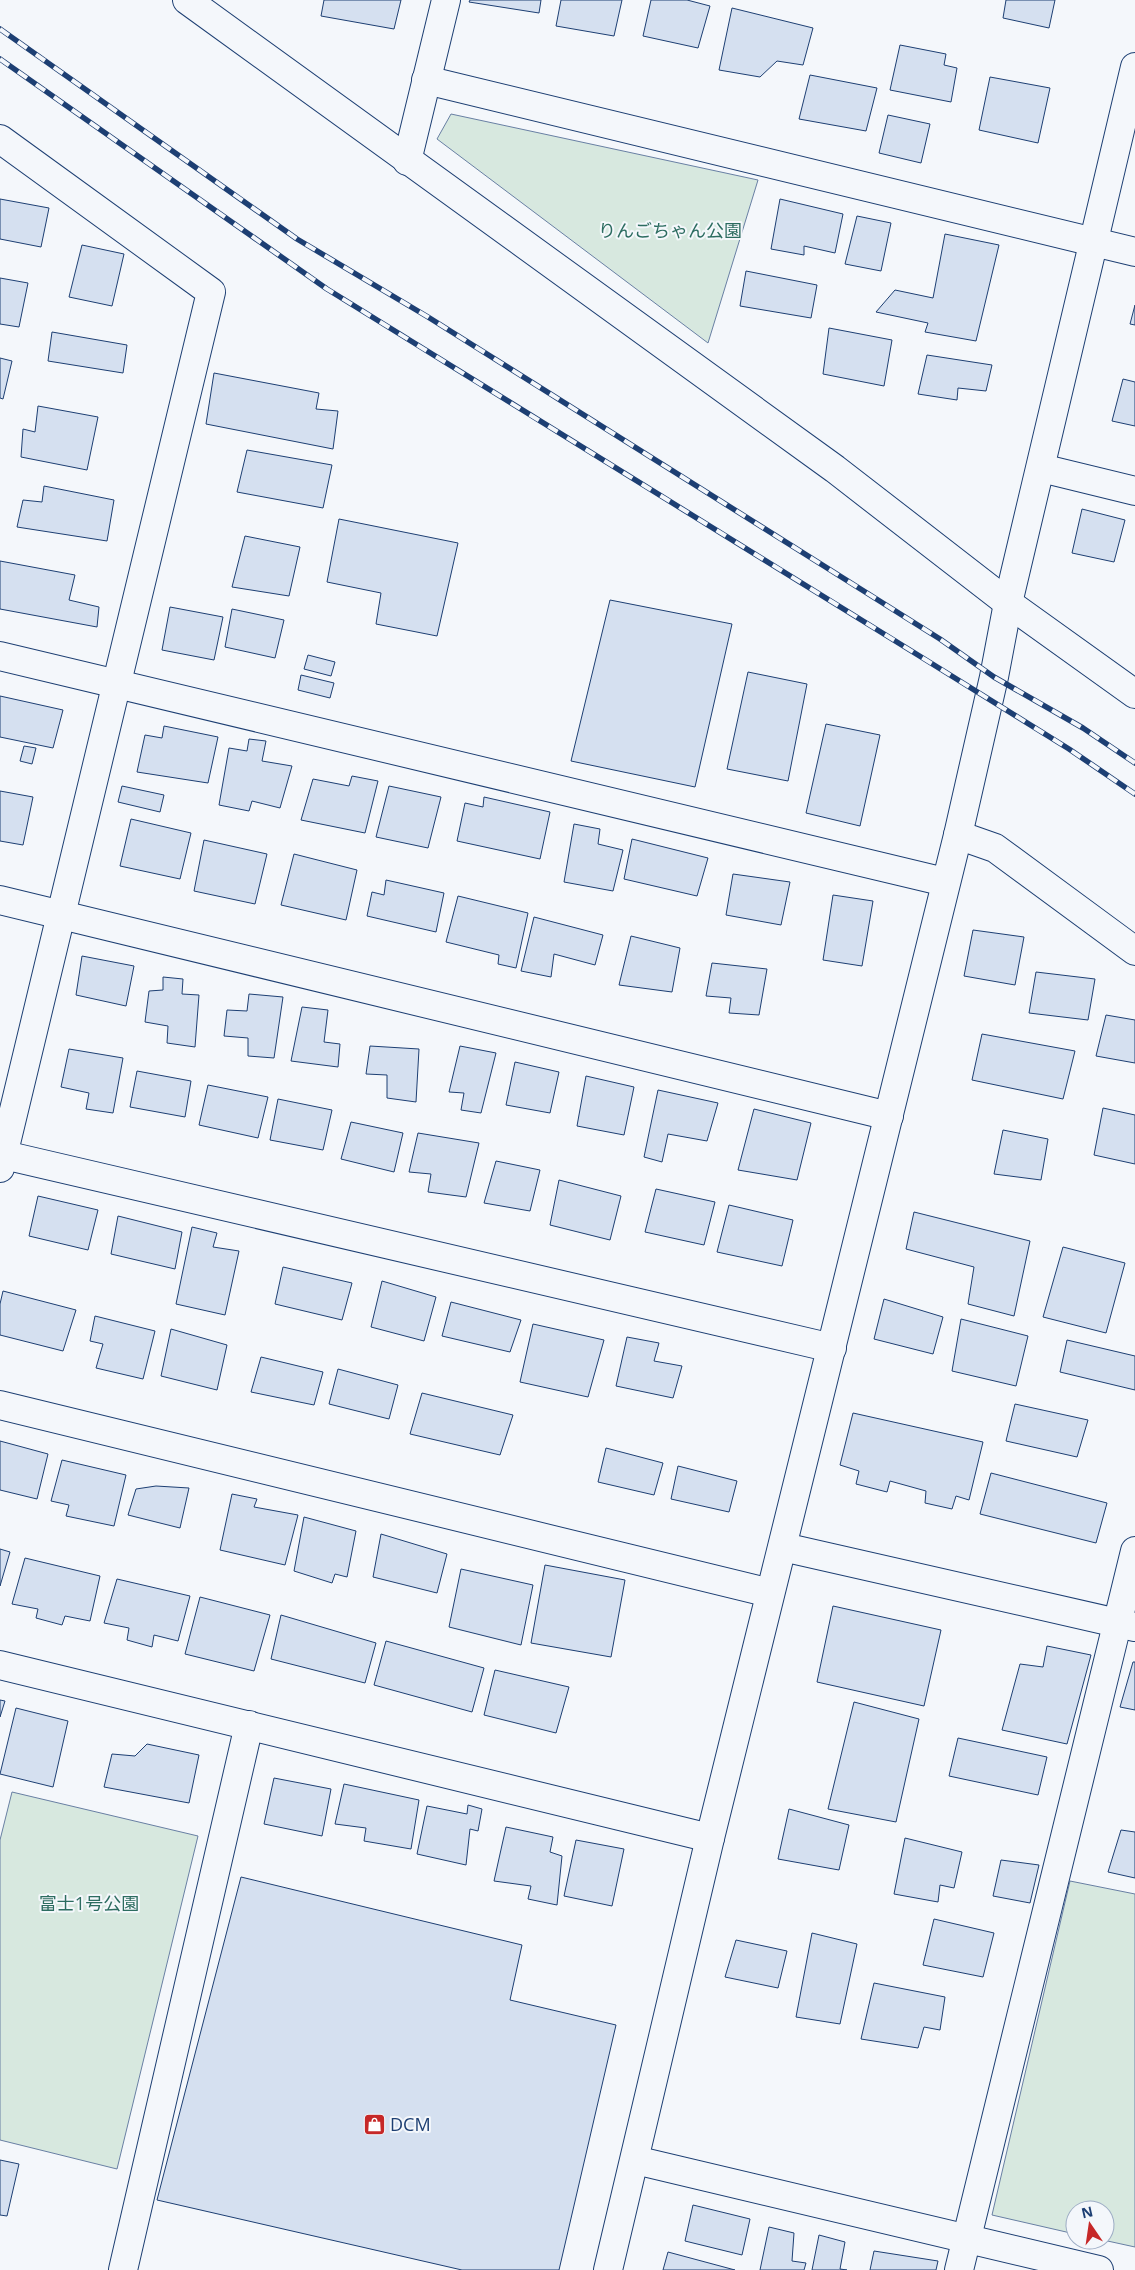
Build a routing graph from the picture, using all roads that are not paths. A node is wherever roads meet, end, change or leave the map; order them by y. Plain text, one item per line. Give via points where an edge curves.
1 (187, 0) edge
2 (446, 0) edge
3 (1135, 67) edge
4 (426, 80) junction
5 (0, 139) edge
6 (407, 161) junction
7 (1092, 242) junction
8 (1135, 252) edge
9 (1041, 468) junction
10 (1135, 491) edge
11 (1008, 603) junction
12 (0, 656) edge
13 (117, 683) junction
14 (1135, 694) edge
15 (958, 835) junction
16 (946, 882) junction
17 (0, 900) edge
18 (61, 913) junction
19 (1135, 951) edge
20 (889, 1116) junction
21 (1, 1159) edge
22 (832, 1348) junction
23 (0, 1405) edge
24 (783, 1546) junction
25 (1135, 1551) edge
26 (770, 1593) junction
27 (1127, 1625) edge
28 (0, 1665) edge
29 (249, 1725) junction
30 (710, 1838) junction
31 (635, 2160) junction
32 (966, 2239) junction
33 (123, 2270) edge
34 (608, 2270) edge
35 (959, 2270) edge
36 (1099, 2270) edge

1 - 6 street
2 - 4 street
3 - 7 street
4 - 6 street
4 - 7 street
5 - 13 street via 211,292
6 - 11 street via 835,469
7 - 8 street
7 - 9 street
9 - 10 street
9 - 11 street
11 - 14 street
11 - 15 street
12 - 13 street
13 - 16 street
13 - 18 street
15 - 16 street
15 - 19 street via 995,848
16 - 20 street
17 - 18 street
18 - 20 street
18 - 21 street
20 - 22 street
21 - 22 street
22 - 24 street
23 - 26 street
24 - 26 street
24 - 27 street
25 - 27 street
26 - 30 street
27 - 32 street
28 - 29 street
29 - 30 street
29 - 33 street
30 - 31 street
31 - 32 street
31 - 34 street
32 - 35 street
32 - 36 street

